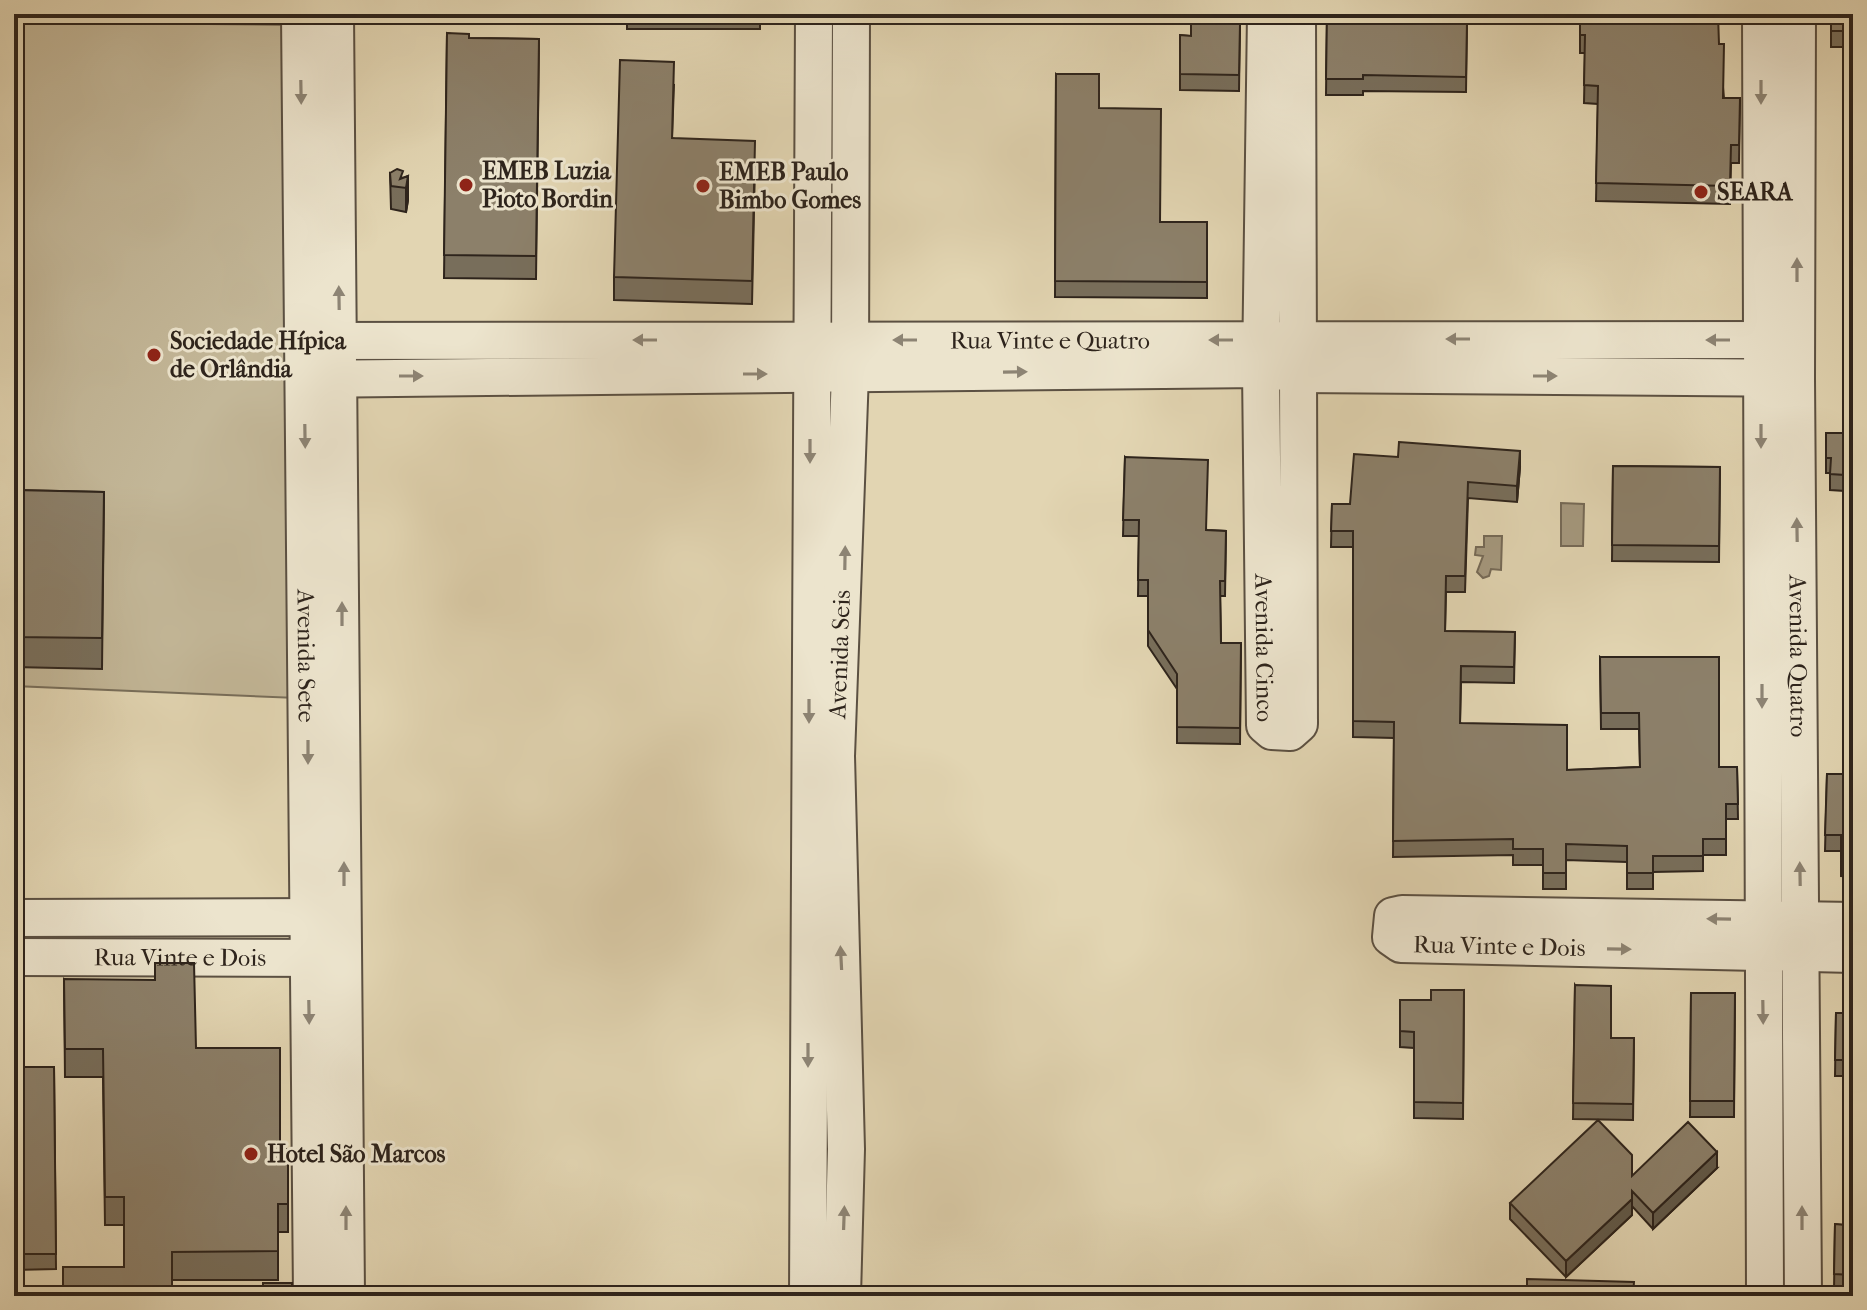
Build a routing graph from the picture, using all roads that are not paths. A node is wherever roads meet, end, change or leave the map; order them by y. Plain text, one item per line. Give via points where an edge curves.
1 (300, 14) edge
2 (335, 14) edge
3 (814, 14) edge
4 (851, 14) edge
5 (1266, 14) edge
6 (1297, 14) edge
7 (1761, 14) edge
8 (1797, 14) edge
9 (1299, 338) junction
10 (340, 340) junction
11 (1779, 340) junction
12 (304, 341) junction
13 (1261, 354) junction
14 (811, 357) junction
15 (850, 357) junction
16 (1299, 374) junction
17 (322, 378) junction
18 (1778, 378) junction
19 (326, 917) junction
20 (14, 918) edge
21 (1853, 921) edge
22 (1763, 936) junction
23 (1801, 937) junction
24 (1853, 954) edge
25 (14, 957) edge
26 (326, 958) junction
27 (312, 1296) edge
28 (346, 1296) edge
29 (808, 1296) edge
30 (842, 1296) edge
31 (1765, 1296) edge
32 (1803, 1296) edge

1 -> 12 street, Avenida Sete
10 -> 2 street, Avenida Sete
3 - 14 street, Avenida Seis
4 - 15 street, Avenida Seis
5 - 13 street, Avenida Cinco
6 - 9 street, Avenida Cinco
7 -> 11 street, Avenida Quatro
11 -> 8 street, Avenida Quatro
11 -> 9 street, Rua Vinte e Quatro
9 - 13 street, Rua Vinte e Quatro
9 - 16 street, Avenida Cinco
10 - 12 street, Rua Vinte e Quatro
14 -> 10 street, Rua Vinte e Quatro
10 - 17 street, Avenida Sete
11 - 18 street, Avenida Quatro
12 - 17 street, Avenida Sete
13 - 15 street, Rua Vinte e Quatro
13 - 16 street, Rua Vinte e Quatro
13 - 16 street, Avenida Cinco via 1265,725 1277,732 1294,731 1299,724
14 - 15 street, Rua Vinte e Quatro
17 -> 14 street, Rua Vinte e Quatro
14 -> 29 street, Avenida Seis
30 -> 15 street, Avenida Seis via 846,1149 836,756
16 -> 18 street, Rua Vinte e Quatro
17 - 19 street, Avenida Sete
18 -> 22 street, Avenida Quatro
23 -> 18 street, Avenida Quatro
19 - 20 street, Rua Vinte e Dois
19 - 26 street, Avenida Sete
21 - 23 street, Rua Vinte e Dois
22 -> 22 street, Rua Vinte e Dois via 1402,914 1393,916 1391,937 1401,944
22 - 23 street, Rua Vinte e Dois
22 -> 31 street, Avenida Quatro
23 - 24 street, Rua Vinte e Dois
32 -> 23 street, Avenida Quatro
25 - 26 street, Rua Vinte e Dois
26 -> 27 street, Avenida Sete
28 -> 26 street, Avenida Sete

